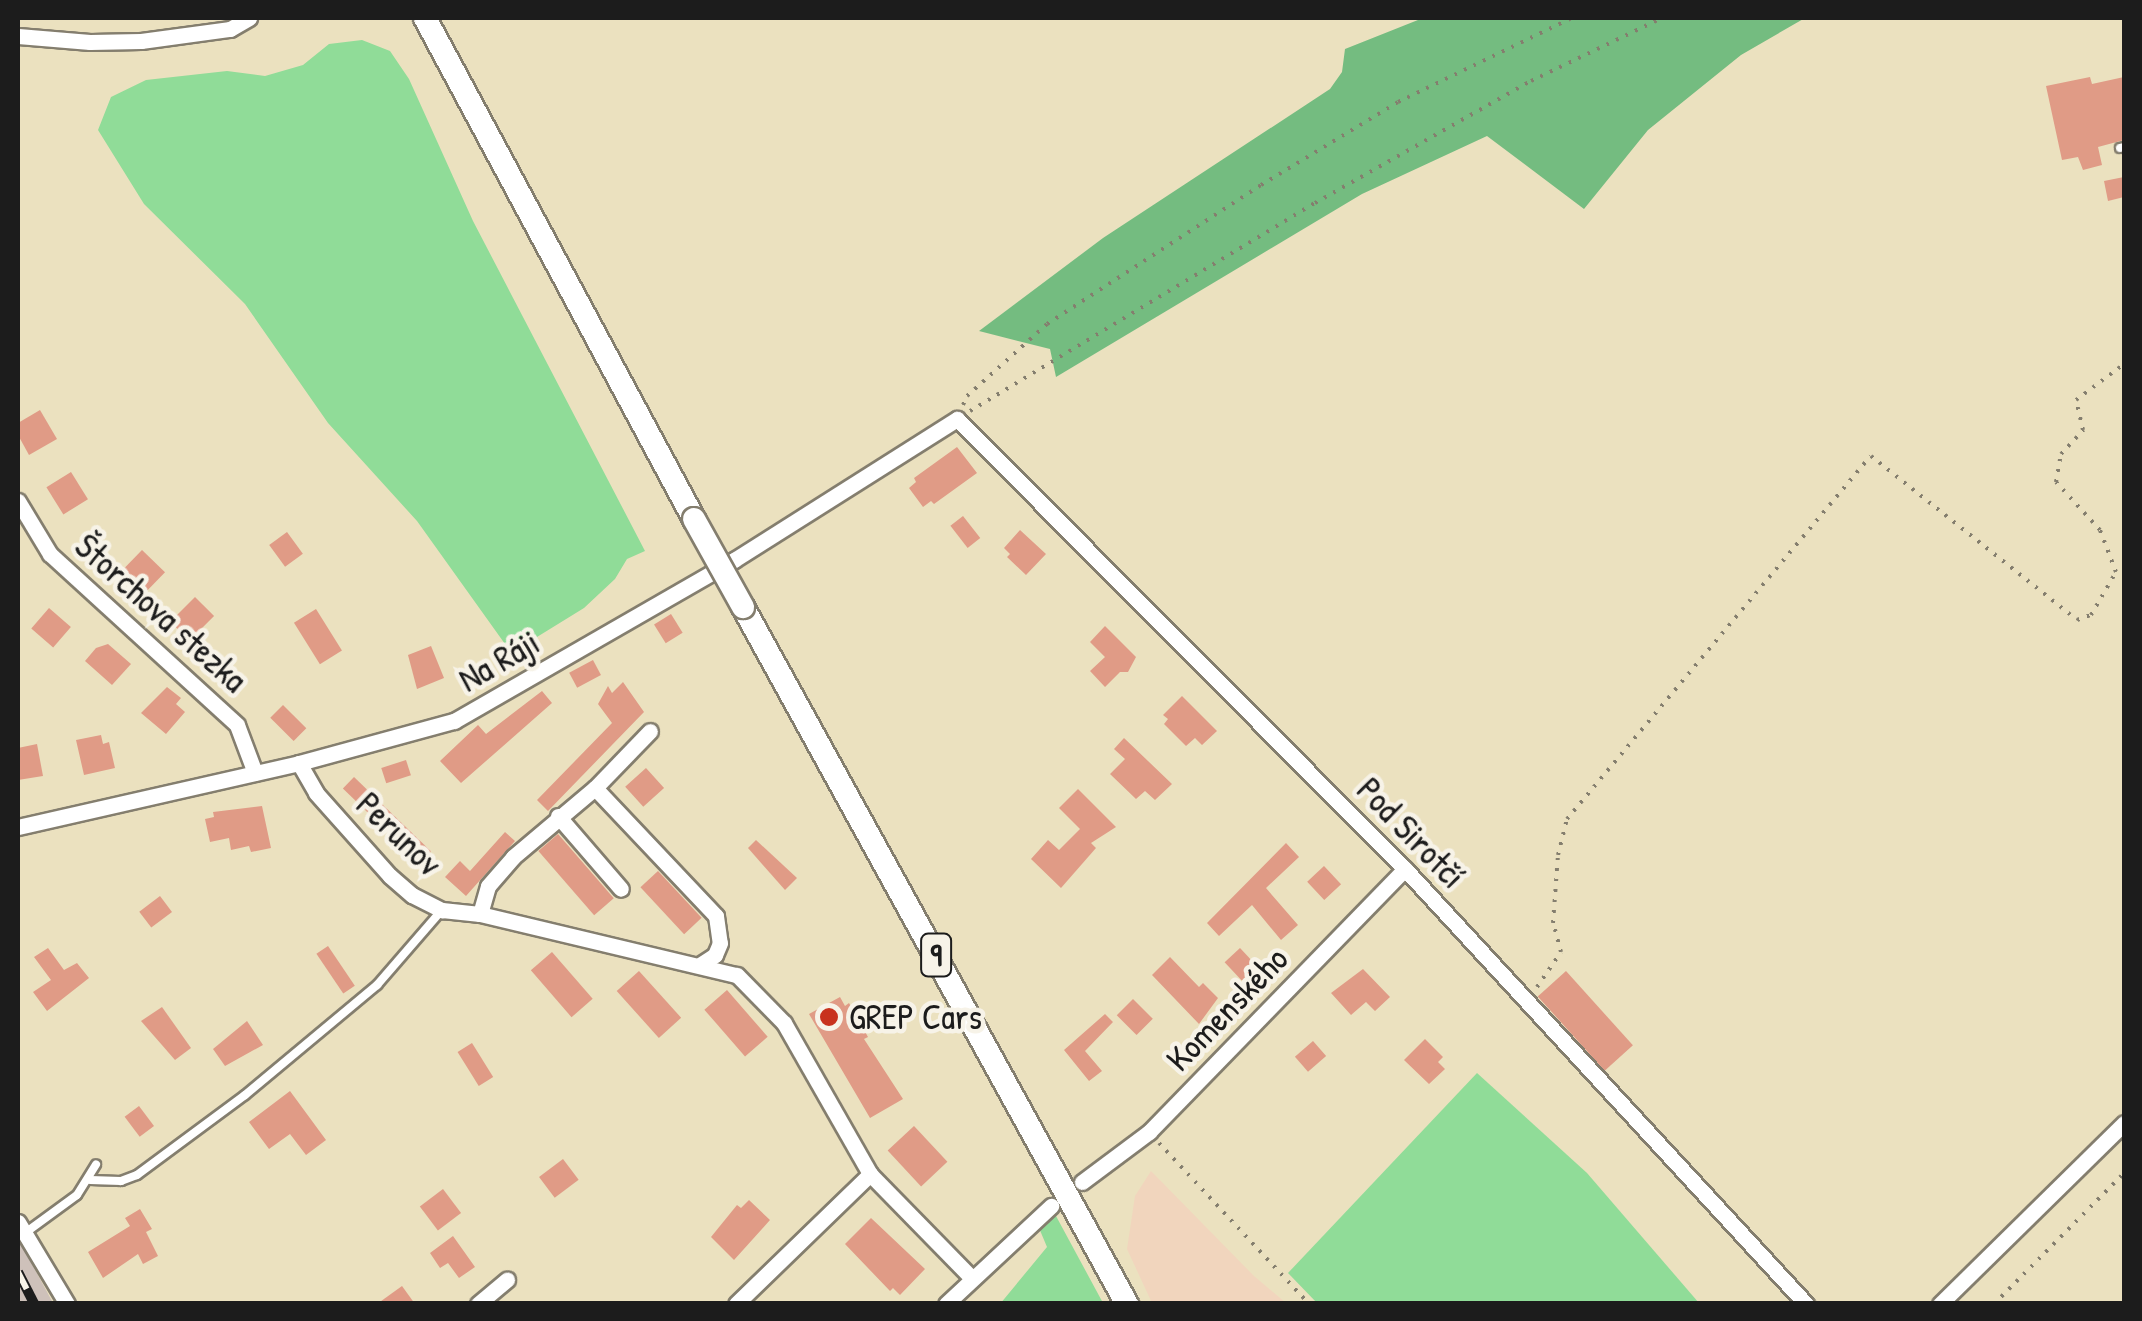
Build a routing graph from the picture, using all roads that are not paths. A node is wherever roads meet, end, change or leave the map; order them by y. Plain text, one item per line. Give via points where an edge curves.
1 (249, 18) edge
2 (425, 18) edge
3 (18, 36) edge
4 (957, 419) joint
5 (18, 501) edge
6 (650, 730) dead end
7 (299, 763) junction
8 (255, 773) junction
9 (594, 788) junction
10 (558, 816) junction
11 (18, 827) edge
12 (1405, 868) junction
13 (621, 889) dead end
14 (442, 910) junction
15 (480, 914) junction
16 (702, 964) junction
17 (2124, 1123) edge
18 (96, 1165) dead end
19 (870, 1174) junction
20 (90, 1180) junction
21 (1082, 1182) dead end
22 (1051, 1206) dead end
23 (21, 1228) edge
24 (971, 1277) junction
25 (507, 1280) dead end
26 (67, 1304) edge
27 (478, 1304) edge
28 (736, 1304) edge
29 (946, 1304) edge
30 (1127, 1304) edge
31 (1806, 1304) edge
32 (1940, 1304) edge

1 - 3 street via 230,30 141,41
2 - 30 main road, 9, bridge
4 - 7 street, Na Ráji via 734,560 454,721
4 - 12 street, Pod Sirotčí
5 - 8 street, Štorchova stezka via 50,554 238,725
6 - 9 street, Perunov
7 - 8 street, Na Ráji
7 - 14 street, Perunov via 316,793 390,876
8 - 11 street, Na Ráji
9 - 10 street, Perunov
9 - 16 street via 716,916 720,942
10 - 13 street
10 - 15 street, Perunov via 498,874
12 - 21 street, Komenského via 1149,1132
12 - 31 street, Pod Sirotčí
14 - 15 street, Perunov
14 - 20 lane via 376,985 245,1095 137,1175 121,1182
15 - 16 street, Perunov
16 - 19 street, Perunov via 738,975 784,1023
17 - 32 street
18 - 20 lane
19 - 24 street, Perunov
19 - 28 street
20 - 23 lane
22 - 24 street
23 - 26 street
24 - 29 street
25 - 27 street

